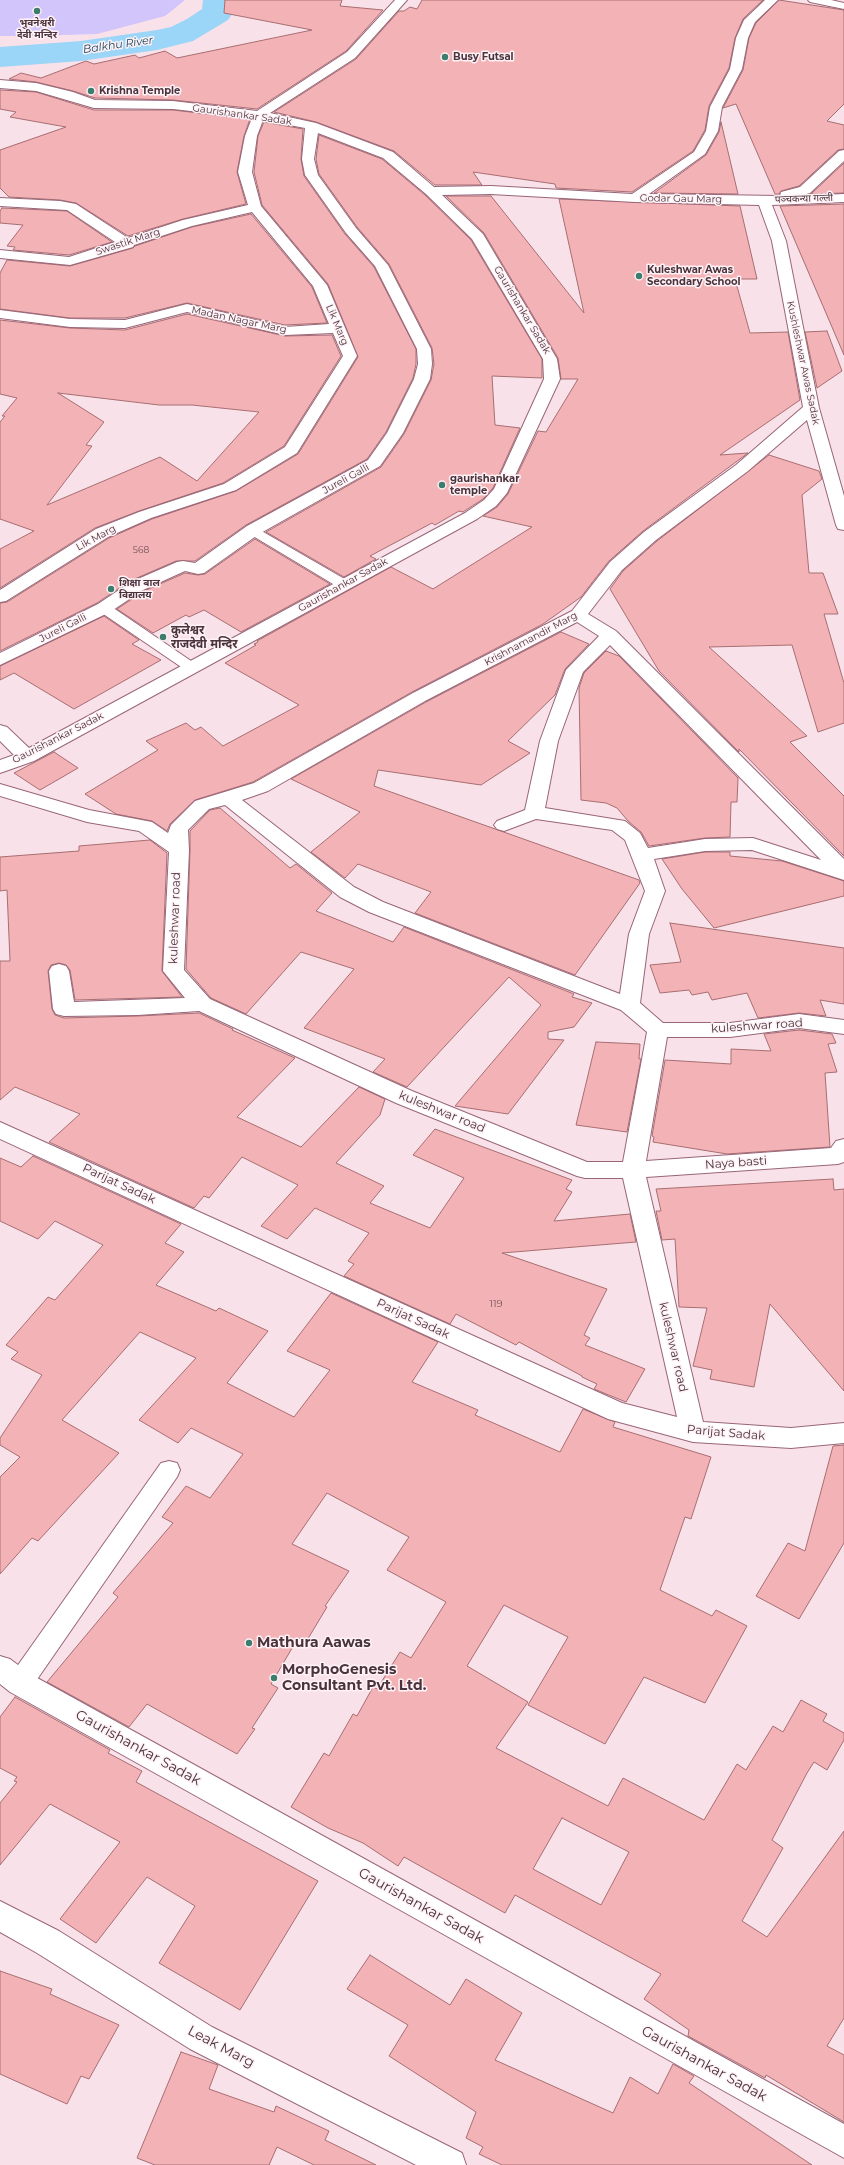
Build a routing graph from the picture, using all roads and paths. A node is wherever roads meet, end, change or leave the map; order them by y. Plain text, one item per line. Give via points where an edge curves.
1 (401, 0) edge
2 (772, 0) edge
3 (814, 0) edge
4 (844, 6) edge
5 (0, 84) edge
6 (259, 115) junction
7 (312, 126) junction
8 (844, 154) edge
9 (431, 191) junction
10 (635, 198) junction
11 (844, 198) edge
12 (764, 201) junction
13 (0, 202) edge
14 (255, 207) junction
15 (128, 244) junction
16 (0, 254) edge
17 (0, 314) edge
18 (337, 328) junction
19 (811, 408) junction
20 (844, 525) edge
21 (253, 530) junction
22 (342, 584) junction
23 (0, 597) edge
24 (104, 608) junction
25 (578, 615) junction
26 (610, 635) junction
27 (0, 660) edge
28 (192, 668) junction
29 (0, 731) edge
30 (27, 757) junction
31 (0, 767) edge
32 (0, 790) edge
33 (228, 798) junction
34 (534, 813) junction
35 (504, 826) dead end
36 (179, 850) junction
37 (642, 855) junction
38 (844, 873) edge
39 (59, 971) dead end
40 (202, 1004) junction
41 (629, 1005) junction
42 (844, 1027) edge
43 (658, 1030) junction
44 (0, 1130) edge
45 (841, 1152) edge
46 (633, 1170) junction
47 (693, 1432) junction
48 (844, 1433) edge
49 (169, 1470) dead end
50 (10, 1675) edge
51 (0, 1916) edge
52 (844, 2142) edge
53 (450, 2165) edge

1 - 6 street via 351,55
2 - 10 street, Godar Gau Marg via 750,20 742,38 736,69 716,107 712,131 699,154
3 - 4 street
5 - 6 street, Gaurishankar Sadak via 36,87 94,104 173,105
6 - 7 street, Gaurishankar Sadak
6 - 14 street, Lik Marg via 251,136 245,172
7 - 9 street, Gaurishankar Sadak via 388,154
7 - 21 street, Jureli Galli via 308,159 312,175 351,230 381,265 424,349 425,364 422,379 395,433 374,463
8 - 12 street via 805,190
9 - 10 street via 491,190
9 - 22 street, Gaurishankar Sadak via 478,237 550,359 552,380 501,490 490,503
10 - 12 street, Godar Gau Marg
11 - 12 street, पञ्चकन्या गल्ली
12 - 19 street, Kushleshwar Awas Sadak via 778,241
13 - 15 street via 71,207
14 - 15 street, Swastik Marg via 188,224
14 - 18 street, Lik Marg via 320,285
15 - 16 street, Swastik Marg via 70,261
17 - 18 street, Madan Nagar Marg via 70,323 125,324 187,308 285,332
18 - 23 street, Lik Marg via 350,356 291,450 230,487 145,514 102,533
19 - 20 street, Kushleshwar Awas Sadak
19 - 25 street, Krishnamandir Marg via 742,468 650,536 616,566
21 - 22 lane
21 - 24 street, Jureli Galli via 198,569 182,566 138,586
22 - 28 street, Gaurishankar Sadak
24 - 27 street, Jureli Galli
24 - 28 lane
25 - 26 street
25 - 33 street, Krishnamandir Marg via 419,697 261,788
26 - 34 street via 575,670 549,741
26 - 38 street
28 - 30 street, Gaurishankar Sadak
29 - 30 street
30 - 31 street, Gaurishankar Sadak
32 - 36 street via 88,816 146,826
33 - 36 street, kuleshwar road via 202,805 188,818 178,829
33 - 41 street via 347,892 376,907
34 - 35 street
34 - 37 street via 618,826 633,837
36 - 40 street, kuleshwar road via 173,971
37 - 38 street via 705,844 753,844
37 - 41 street via 655,891 638,934
39 - 40 street via 64,1009
40 - 46 street, kuleshwar road via 404,1097 585,1170
41 - 43 street
42 - 43 street, kuleshwar road via 799,1020 730,1030
43 - 46 street
44 - 47 street, Parijat Sadak via 617,1412
45 - 46 street, Naya basti
46 - 47 street, kuleshwar road
47 - 48 street, Parijat Sadak via 791,1438
49 - 50 lane
50 - 52 street, Gaurishankar Sadak
51 - 53 street, Leak Marg via 48,1942 202,2038

